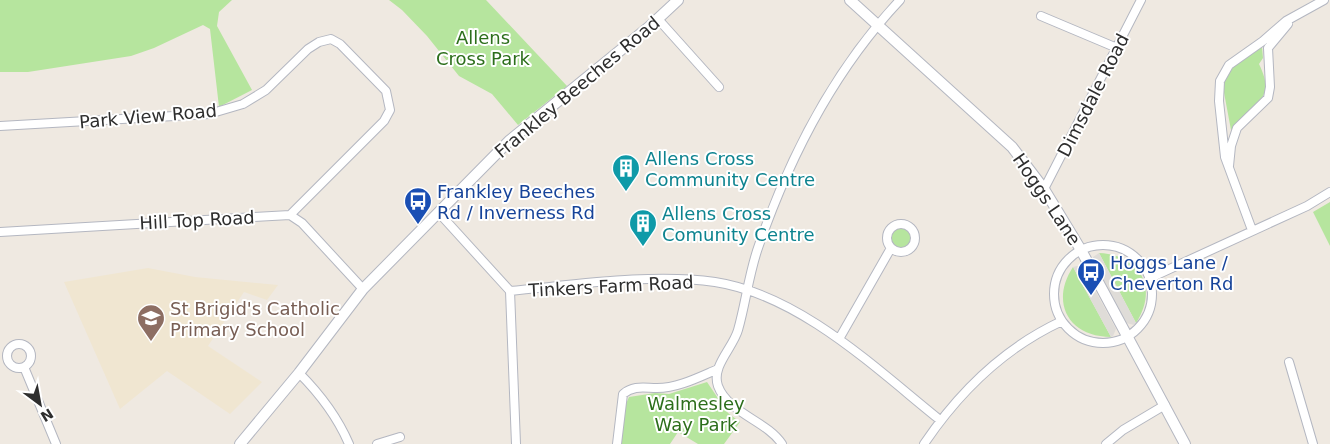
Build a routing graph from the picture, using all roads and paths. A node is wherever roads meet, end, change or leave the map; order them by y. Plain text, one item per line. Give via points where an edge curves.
1 (678, 0) edge
2 (850, 0) edge
3 (900, 0) edge
4 (1141, 0) edge
5 (1324, 0) edge
6 (1041, 16) dead end
7 (658, 19) junction
8 (1291, 20) junction
9 (878, 24) junction
10 (1117, 48) junction
11 (719, 87) dead end
12 (0, 126) edge
13 (1229, 168) junction
14 (1044, 189) junction
15 (1330, 192) edge
16 (439, 213) junction
17 (290, 215) junction
18 (1252, 230) junction
19 (0, 232) edge
20 (891, 248) dead end
21 (1082, 250) junction
22 (1150, 278) junction
23 (363, 289) junction
24 (747, 290) junction
25 (510, 291) junction
26 (1062, 321) junction
27 (1128, 338) junction
28 (839, 339) junction
29 (1289, 362) dead end
30 (24, 367) dead end
31 (718, 369) junction
32 (299, 373) junction
33 (1165, 405) junction
34 (940, 420) junction
35 (400, 437) dead end
36 (56, 444) edge
37 (240, 444) edge
38 (349, 444) edge
39 (377, 444) edge
40 (516, 444) edge
41 (617, 444) edge
42 (782, 444) edge
43 (924, 444) edge
44 (1106, 444) edge
45 (1185, 444) edge
46 (1314, 444) edge

1 - 7 street, Frankley Beeches Road
2 - 9 street, Hoggs Lane
3 - 9 street
4 - 10 street, Dimsdale Road
5 - 8 street
6 - 10 street
7 - 11 street
7 - 16 street, Frankley Beeches Road via 524,128
8 - 13 street via 1268,48 1268,98 1238,128 1231,146
8 - 13 street via 1229,65 1220,81 1219,101
9 - 14 street, Hoggs Lane via 1012,147
9 - 24 street via 818,112 798,148 758,246
10 - 14 street, Dimsdale Road
12 - 17 street, Park View Road via 209,114 243,104 266,90 308,49 319,42 331,40 340,44 386,91 390,110 384,121
13 - 18 street
14 - 21 street, Hoggs Lane
15 - 18 street via 1307,206
16 - 23 street, Frankley Beeches Road
16 - 25 street
17 - 19 street, Hill Top Road
17 - 23 street via 302,223
18 - 22 street
20 - 28 street
21 - 22 street via 1105,245 1124,249 1139,259
21 - 26 street via 1064,264 1056,281 1054,298
21 - 27 street, Hoggs Lane
22 - 27 street via 1153,292 1151,307 1144,322
23 - 32 street, Frankley Beeches Road
24 - 25 street, Tinkers Farm Road via 716,282 684,279 604,282
24 - 28 street, Tinkers Farm Road via 790,309
24 - 31 street via 738,332
25 - 40 street
26 - 27 street via 1071,332 1090,342
26 - 34 street via 992,365
27 - 33 street, Hoggs Lane
28 - 34 street, Tinkers Farm Road
29 - 46 street
30 - 36 street
31 - 41 street via 670,387 628,390 623,394
31 - 42 street via 718,385 725,396
32 - 37 street, Frankley Beeches Road
32 - 38 street via 321,395
33 - 44 street
33 - 45 street, Hoggs Lane
34 - 43 street
35 - 39 street

